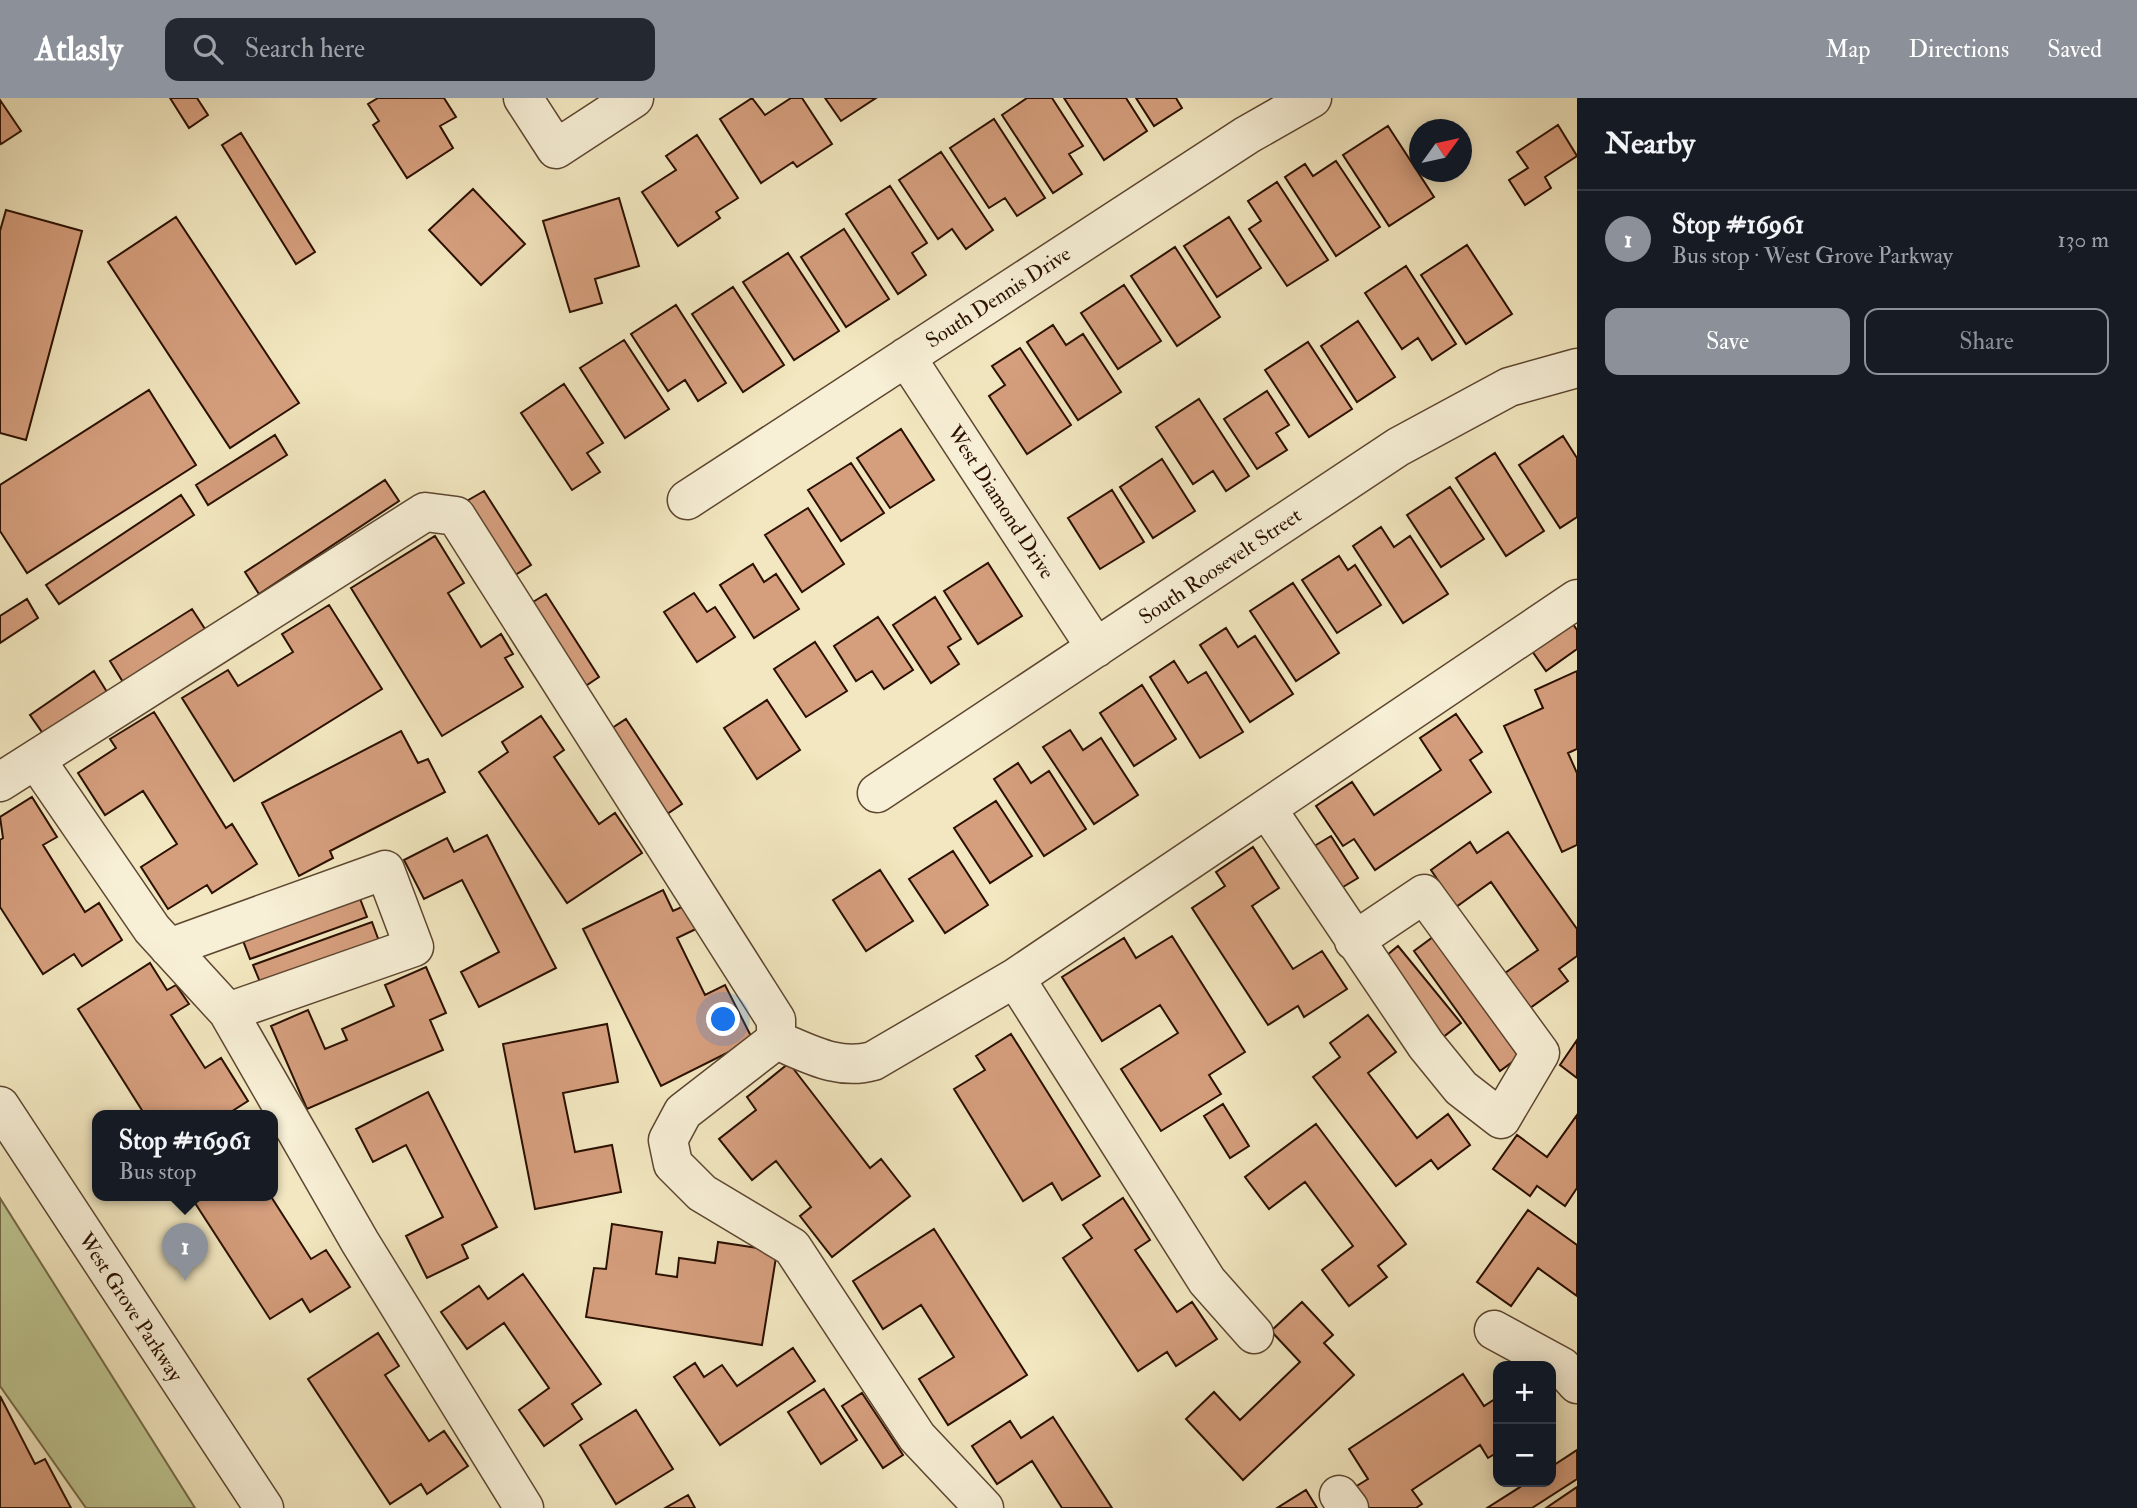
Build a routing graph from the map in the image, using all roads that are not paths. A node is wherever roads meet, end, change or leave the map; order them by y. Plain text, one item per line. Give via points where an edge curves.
1 (523, 98) edge
2 (634, 98) edge
3 (1312, 98) edge
4 (906, 357) junction
5 (1577, 368) edge
6 (687, 500) dead end
7 (1577, 599) edge
8 (1096, 648) junction
9 (36, 760) junction
10 (0, 782) edge
11 (877, 793) dead end
12 (1268, 809) junction
13 (1354, 941) junction
14 (169, 948) junction
15 (1016, 978) junction
16 (228, 1012) junction
17 (776, 1040) junction
18 (0, 1106) edge
19 (1494, 1330) dead end
20 (1254, 1334) dead end
21 (1577, 1384) edge
22 (264, 1508) edge
23 (524, 1508) edge
24 (984, 1508) edge

1 - 2 street via 556,149
3 - 4 street, South Dennis Drive via 1247,135
4 - 6 street, South Dennis Drive
4 - 8 street, West Diamond Drive
5 - 8 street, South Roosevelt Street via 1509,387 1444,420
7 - 12 street
8 - 11 street, South Roosevelt Street
9 - 10 street
9 - 14 street
9 - 17 street via 425,512 456,516 776,1020
12 - 13 street
12 - 15 street
13 - 13 street via 1424,894 1540,1053 1501,1119 1461,1088
14 - 16 street
14 - 16 street via 385,870 414,947
15 - 17 street via 873,1061 856,1066 837,1064
15 - 20 street via 1207,1280
16 - 23 street via 360,1242
17 - 24 street via 683,1111 668,1140 673,1164 702,1193 792,1247 916,1437
18 - 22 street, West Grove Parkway
19 - 21 street via 1562,1367

